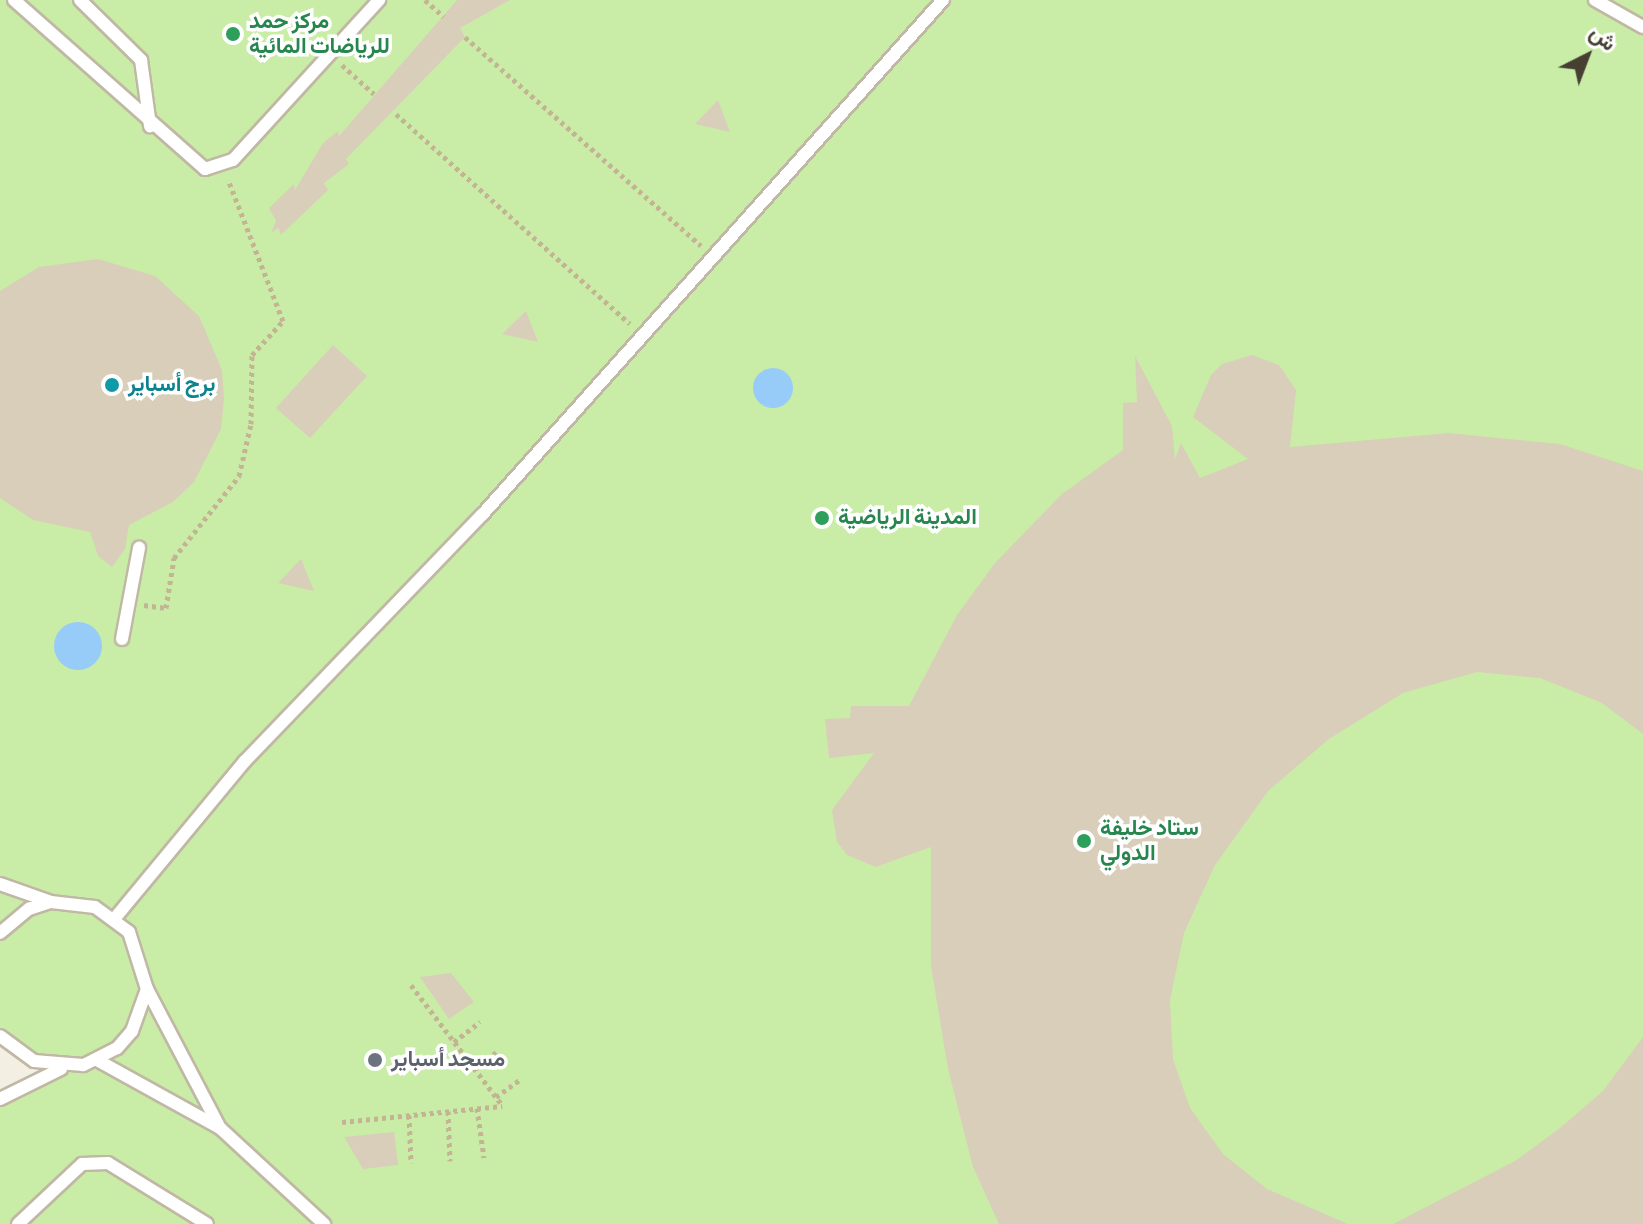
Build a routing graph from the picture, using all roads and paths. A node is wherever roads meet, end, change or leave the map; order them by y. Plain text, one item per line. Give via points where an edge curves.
1 (14, 0) edge
2 (80, 0) edge
3 (379, 0) edge
4 (425, 0) edge
5 (943, 0) edge
6 (1595, 0) edge
7 (444, 17) dead end
8 (1643, 27) edge
9 (465, 37) dead end
10 (329, 54) junction
11 (374, 94) dead end
12 (396, 114) dead end
13 (150, 126) junction
14 (222, 163) junction
15 (713, 257) junction
16 (643, 336) junction
17 (139, 548) dead end
18 (129, 603) junction
19 (122, 639) dead end
20 (0, 884) edge
21 (51, 902) junction
22 (115, 918) junction
23 (0, 933) edge
24 (411, 985) dead end
25 (147, 989) junction
26 (480, 1022) dead end
27 (0, 1036) edge
28 (454, 1042) junction
29 (499, 1050) dead end
30 (97, 1060) junction
31 (68, 1067) junction
32 (474, 1069) junction
33 (519, 1080) dead end
34 (496, 1097) junction
35 (0, 1099) edge
36 (477, 1108) junction
37 (448, 1111) junction
38 (409, 1115) junction
39 (342, 1122) dead end
40 (220, 1128) junction
41 (484, 1158) dead end
42 (450, 1161) dead end
43 (411, 1163) dead end
44 (18, 1224) edge
45 (207, 1224) edge
46 (324, 1224) edge

1 - 13 lane
2 - 13 lane via 141,60
3 - 10 lane
4 - 7 path
5 - 15 lane
6 - 8 lane
9 - 15 path
10 - 11 path
10 - 14 lane via 233,160
12 - 16 path
13 - 14 lane via 205,169
14 - 18 path via 283,321 252,355 251,424 239,476 174,558 166,608
15 - 16 lane
16 - 22 lane via 482,515 245,761
17 - 18 lane
18 - 19 lane
20 - 21 lane
21 - 22 lane via 84,904
21 - 23 lane via 29,909
22 - 25 lane via 139,950
24 - 28 path
25 - 30 lane via 132,1031
25 - 40 lane
26 - 28 path
27 - 31 lane via 34,1061
28 - 32 path
29 - 32 path
30 - 31 lane
30 - 40 lane
31 - 35 lane
32 - 34 path
33 - 34 path
34 - 36 path via 502,1106
36 - 37 path
36 - 41 path
37 - 38 path
37 - 42 path
38 - 39 path
38 - 43 path
40 - 46 lane
44 - 45 lane via 82,1164 108,1163

